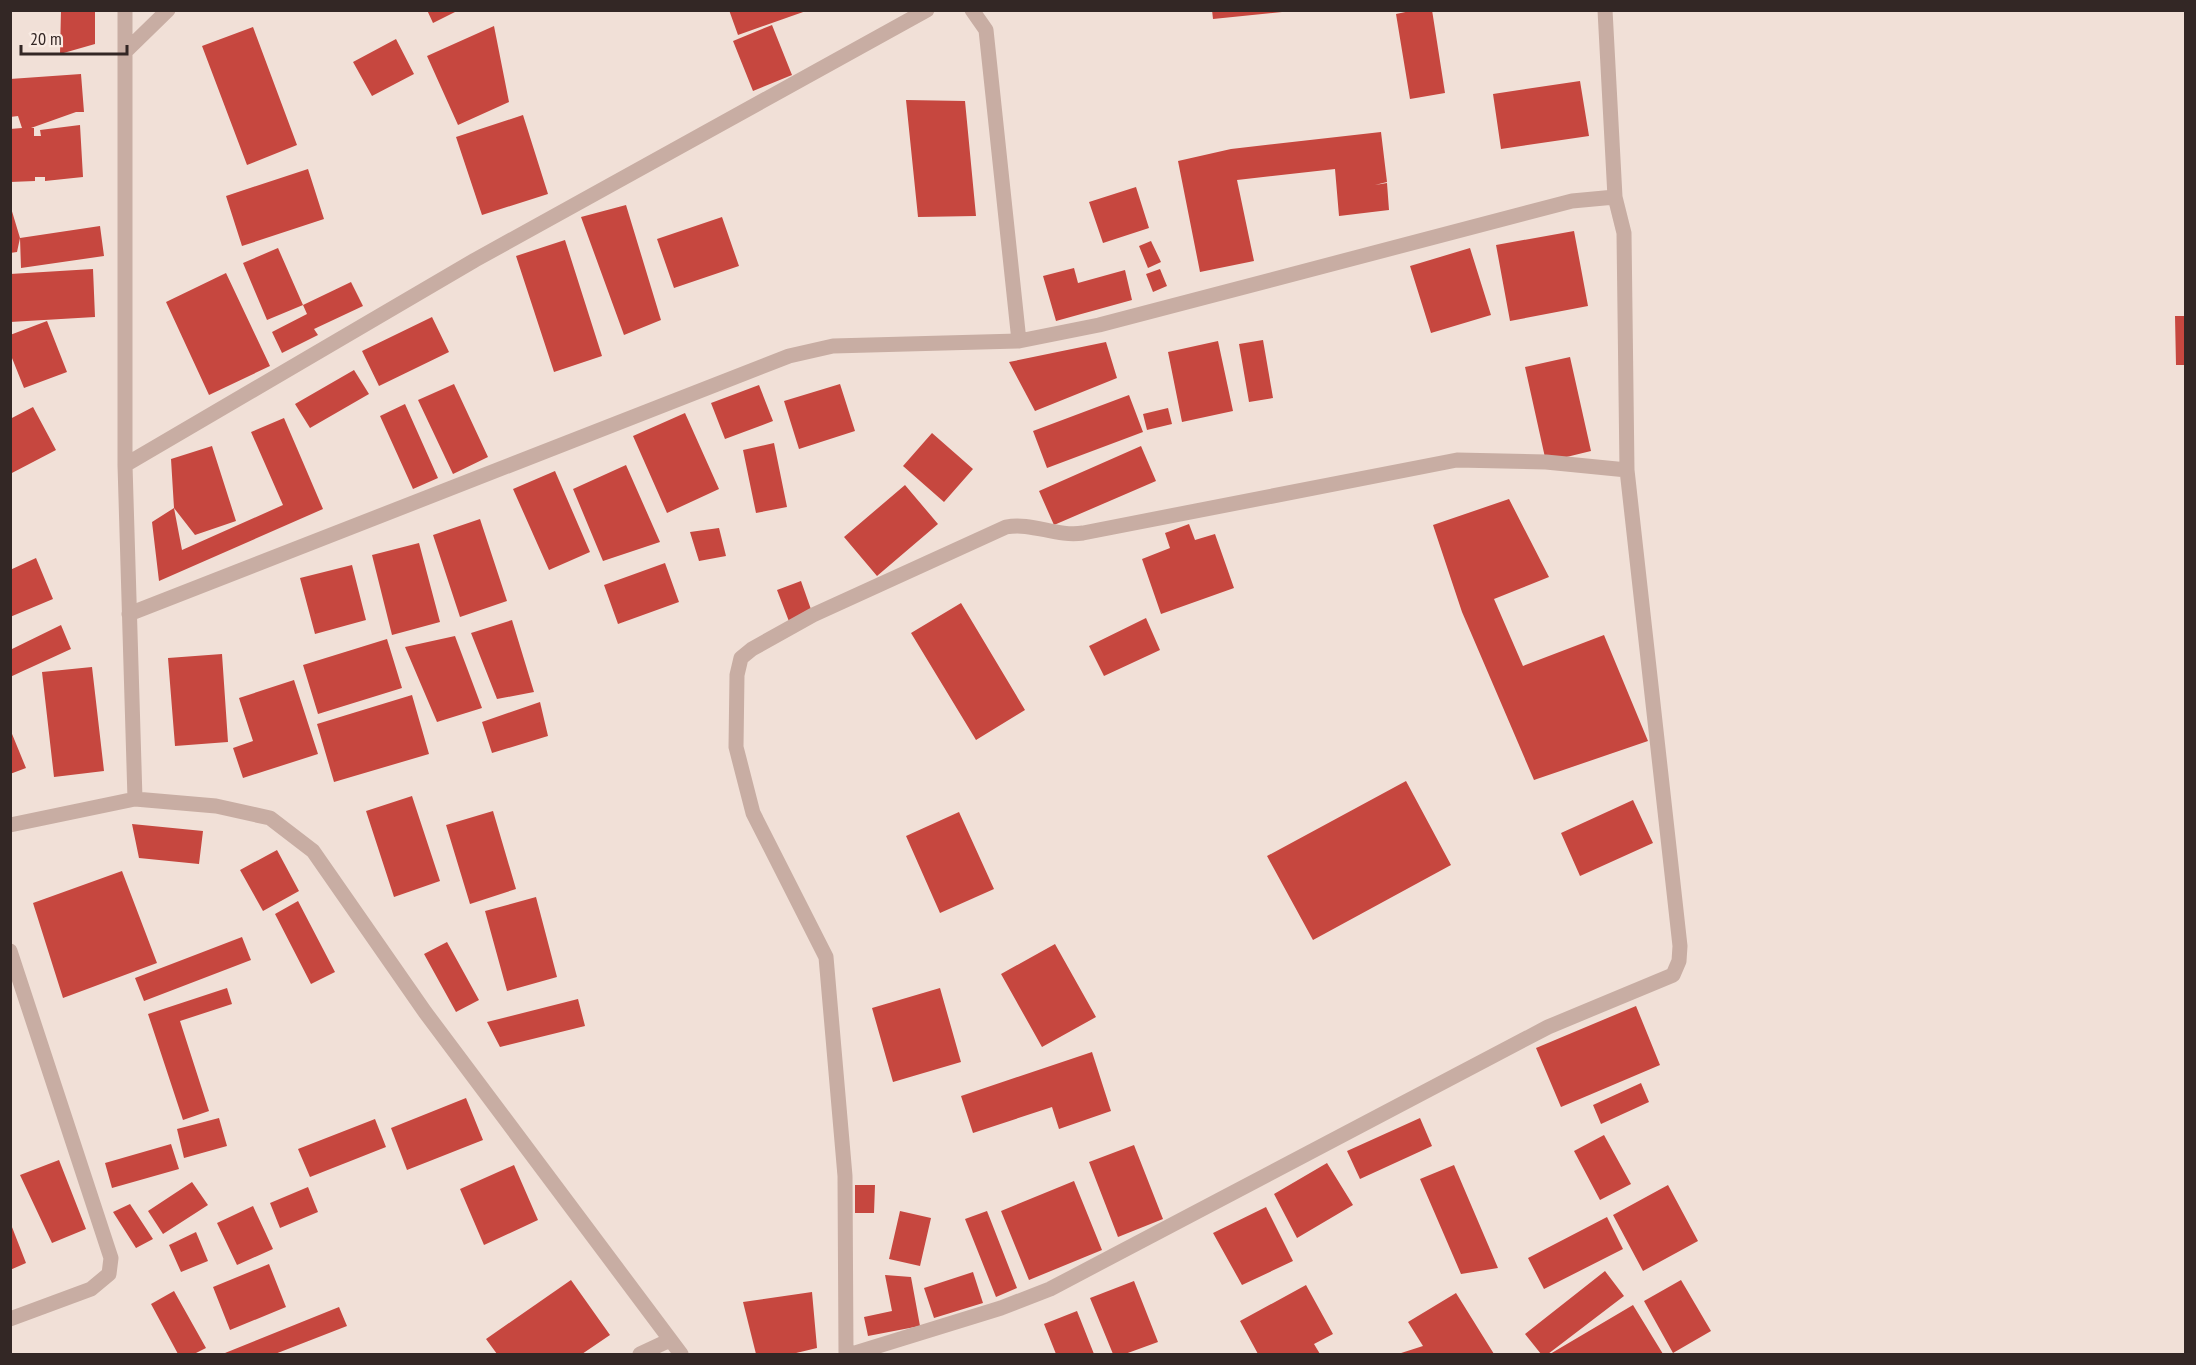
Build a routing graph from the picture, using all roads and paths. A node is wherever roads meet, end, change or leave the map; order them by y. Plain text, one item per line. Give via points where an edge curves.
1 (125, 10) edge
2 (168, 10) edge
3 (927, 10) edge
4 (972, 10) edge
5 (1605, 10) edge
6 (126, 51) junction
7 (1615, 196) junction
8 (1019, 341) junction
9 (125, 465) junction
10 (1627, 470) junction
11 (129, 614) junction
12 (135, 799) junction
13 (10, 825) edge
14 (10, 951) edge
15 (10, 1319) edge
16 (670, 1340) junction
17 (640, 1354) edge
18 (681, 1354) edge
19 (846, 1354) edge
20 (852, 1354) edge

1 - 6 street
2 - 6 street
3 - 9 street via 475,261
4 - 8 street via 986,30
5 - 7 street
6 - 9 street
7 - 8 street via 1572,201 1100,325
7 - 10 street via 1624,233
8 - 11 street via 833,346 789,356
9 - 11 street
10 - 19 street via 1546,462 1457,460 1069,535 1018,525 1006,527 813,615 741,658 737,675 736,747 753,813 826,957 845,1176
10 - 20 street via 1680,946 1673,975 1548,1027 1050,1289
11 - 12 street
12 - 13 street
12 - 16 street via 216,806 270,818 313,851 425,1012
14 - 15 street via 111,1258 109,1274 91,1289
16 - 17 street
16 - 18 street

